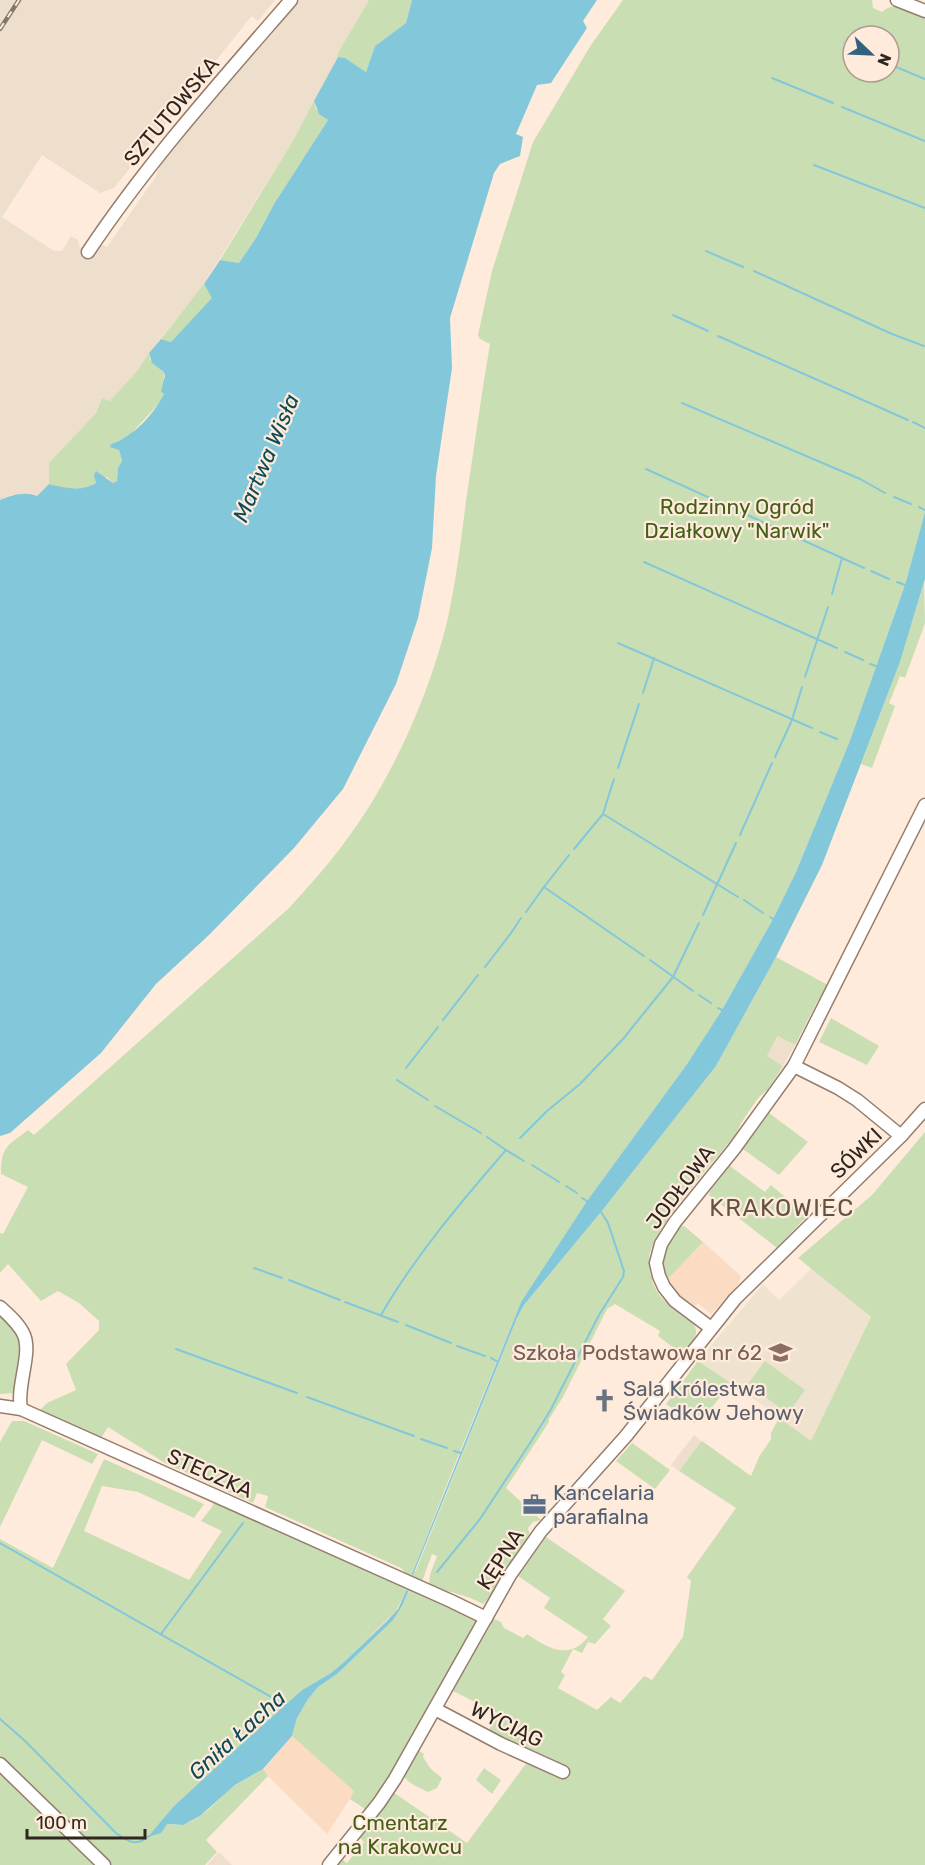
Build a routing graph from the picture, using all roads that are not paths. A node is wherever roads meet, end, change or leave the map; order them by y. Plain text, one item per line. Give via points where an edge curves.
1 (291, 0) edge
2 (897, 0) edge
3 (925, 11) edge
4 (88, 252) dead end
5 (925, 805) edge
6 (794, 1065) junction
7 (925, 1109) edge
8 (901, 1136) junction
9 (813, 1222) joint
10 (0, 1306) edge
11 (711, 1328) junction
12 (0, 1406) edge
13 (21, 1409) junction
14 (486, 1618) junction
15 (435, 1709) junction
16 (0, 1764) edge
17 (563, 1772) dead end
18 (104, 1865) edge
19 (329, 1865) edge

1 - 4 street, SZTUTOWSKA via 148,168
2 - 3 street
5 - 6 street, JODŁOWA
6 - 8 street via 857,1100
6 - 11 street, JODŁOWA via 675,1222 657,1253 663,1287
7 - 8 street, SÓWKI
8 - 9 street, SÓWKI
9 - 11 street, KĘPNA
10 - 13 street via 25,1339
11 - 14 street, KĘPNA via 626,1436 541,1531
12 - 13 street, STECZKA
13 - 14 street, STECZKA
14 - 15 street, KĘPNA
15 - 17 street, WYCIĄG
15 - 19 street, KĘPNA via 379,1803
16 - 18 street

